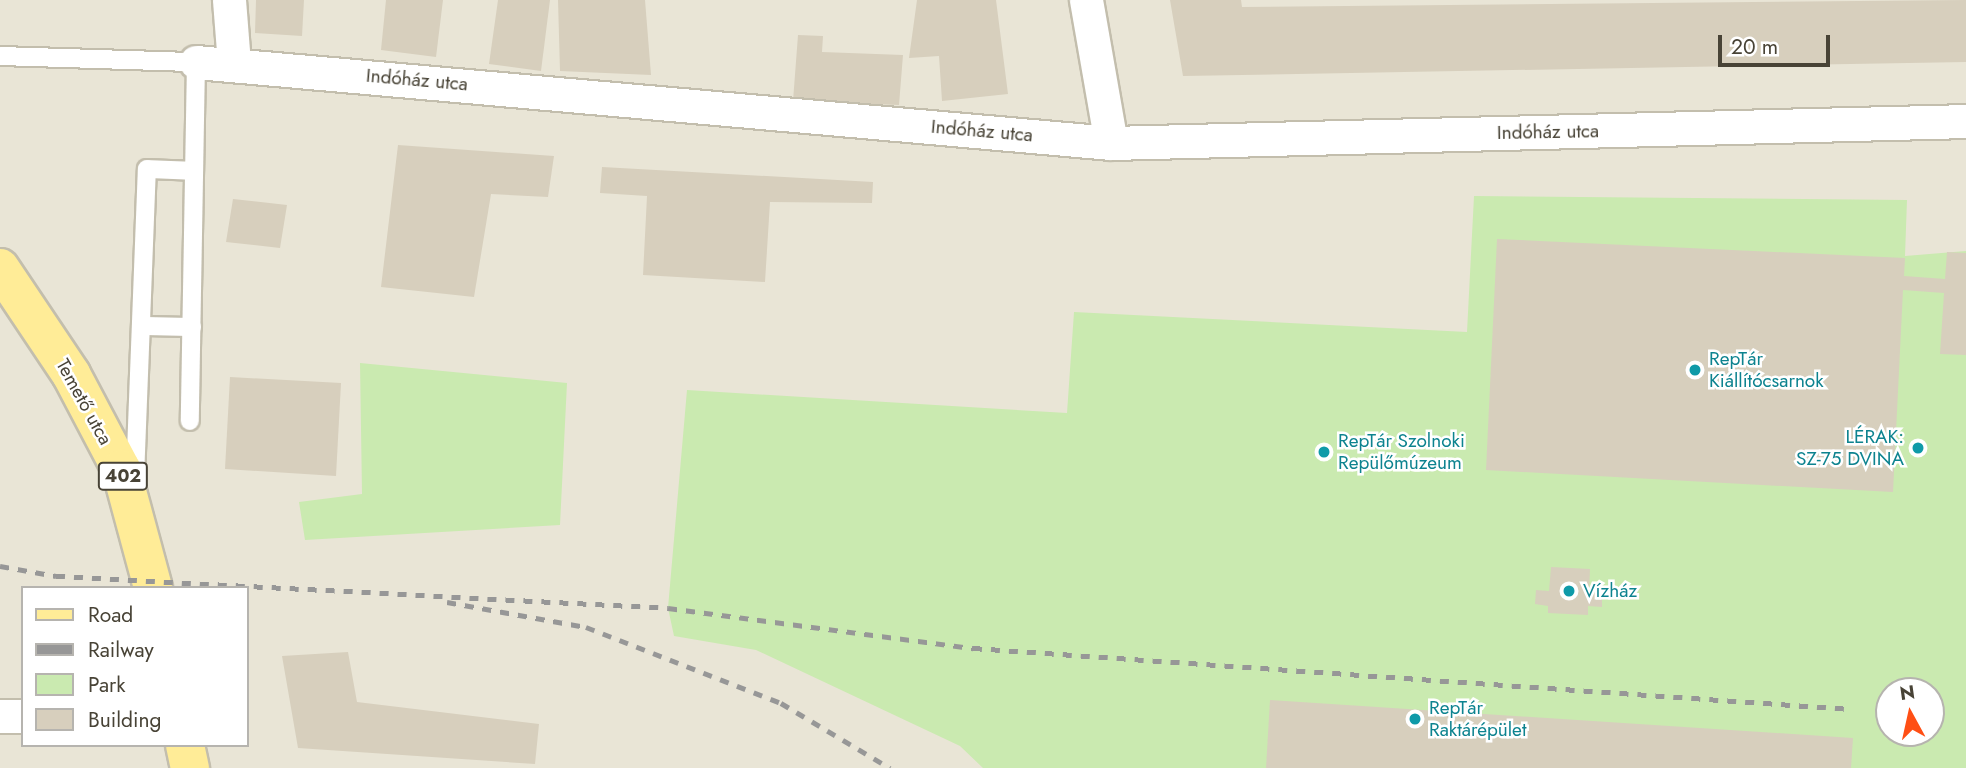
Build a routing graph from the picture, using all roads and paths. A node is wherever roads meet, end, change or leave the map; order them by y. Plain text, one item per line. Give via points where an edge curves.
1 (229, 0) edge
2 (1086, 0) edge
3 (0, 56) edge
4 (196, 62) junction
5 (234, 64) junction
6 (1966, 121) edge
7 (1111, 143) junction
8 (194, 171) junction
9 (0, 268) edge
10 (143, 326) junction
11 (192, 327) junction
12 (190, 421) dead end
13 (133, 508) junction
14 (152, 586) edge
15 (0, 716) edge
16 (21, 716) edge
17 (185, 747) edge
18 (190, 768) edge

1 - 5 street
2 - 7 street
3 - 4 lane, Indóház utca
4 - 5 street, Indóház utca
4 - 8 lane
5 - 7 street, Indóház utca
6 - 7 street, Indóház utca
8 - 10 lane via 146,169
8 - 11 lane
9 - 13 main road, Temető utca / 402 via 71,374 121,469
10 - 11 lane
10 - 13 lane
11 - 12 lane
13 - 14 main road, Temető utca / 402
15 - 16 street
17 - 18 main road

